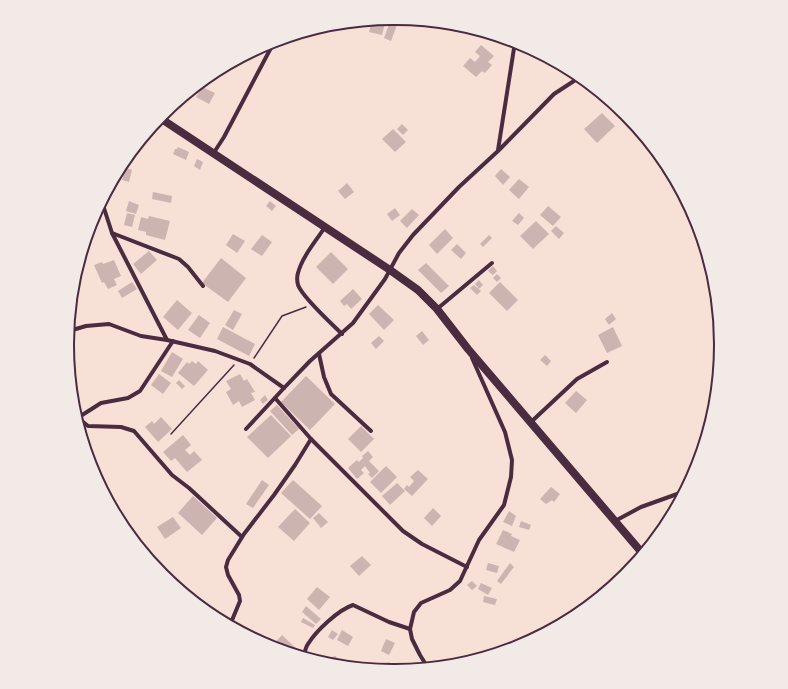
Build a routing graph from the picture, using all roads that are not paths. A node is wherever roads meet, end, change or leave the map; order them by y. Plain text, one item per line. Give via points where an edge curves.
1 (514, 48) edge
2 (270, 50) edge
3 (574, 81) edge
4 (165, 122) edge
5 (498, 150) junction
6 (213, 154) junction
7 (104, 209) edge
8 (325, 227) junction
9 (112, 233) junction
10 (492, 262) dead end
11 (390, 270) junction
12 (203, 286) dead end
13 (437, 309) junction
14 (75, 329) edge
15 (342, 334) junction
16 (167, 340) junction
17 (173, 341) junction
18 (468, 349) junction
19 (319, 354) junction
20 (607, 362) dead end
21 (284, 388) junction
22 (275, 398) junction
23 (83, 415) edge
24 (531, 422) junction
25 (84, 424) edge
26 (246, 430) dead end
27 (371, 431) dead end
28 (311, 439) junction
29 (677, 493) edge
30 (616, 521) junction
31 (242, 538) junction
32 (639, 549) edge
33 (467, 567) junction
34 (232, 620) edge
35 (410, 629) junction
36 (306, 651) edge
37 (425, 662) edge

1 - 5 street
2 - 6 street
3 - 5 street via 554,94
4 - 6 main road
5 - 11 street via 413,235
6 - 8 main road
7 - 9 street
8 - 11 main road
8 - 15 street via 298,272 299,286
9 - 12 street via 179,259
9 - 16 street
10 - 13 street
11 - 13 main road via 418,290
11 - 15 street via 353,323
13 - 18 main road
14 - 16 street via 109,324 141,336
15 - 19 street
16 - 17 street
17 - 21 street via 240,359
17 - 23 street via 140,391 128,398 101,403
18 - 24 main road
18 - 33 street via 505,432 512,466 504,505 478,540
19 - 21 street
19 - 27 street via 331,394
20 - 24 street via 577,379
21 - 22 street
22 - 26 street
22 - 28 street
24 - 30 main road
25 - 31 street via 121,427 134,431 172,476
28 - 31 street
28 - 33 street via 403,531 422,544
29 - 30 street
30 - 32 main road
31 - 34 street via 226,563 228,575 240,601
33 - 35 street via 461,579 450,590 426,599 416,608
35 - 36 street via 354,605 346,607 320,630
35 - 37 street via 415,646

